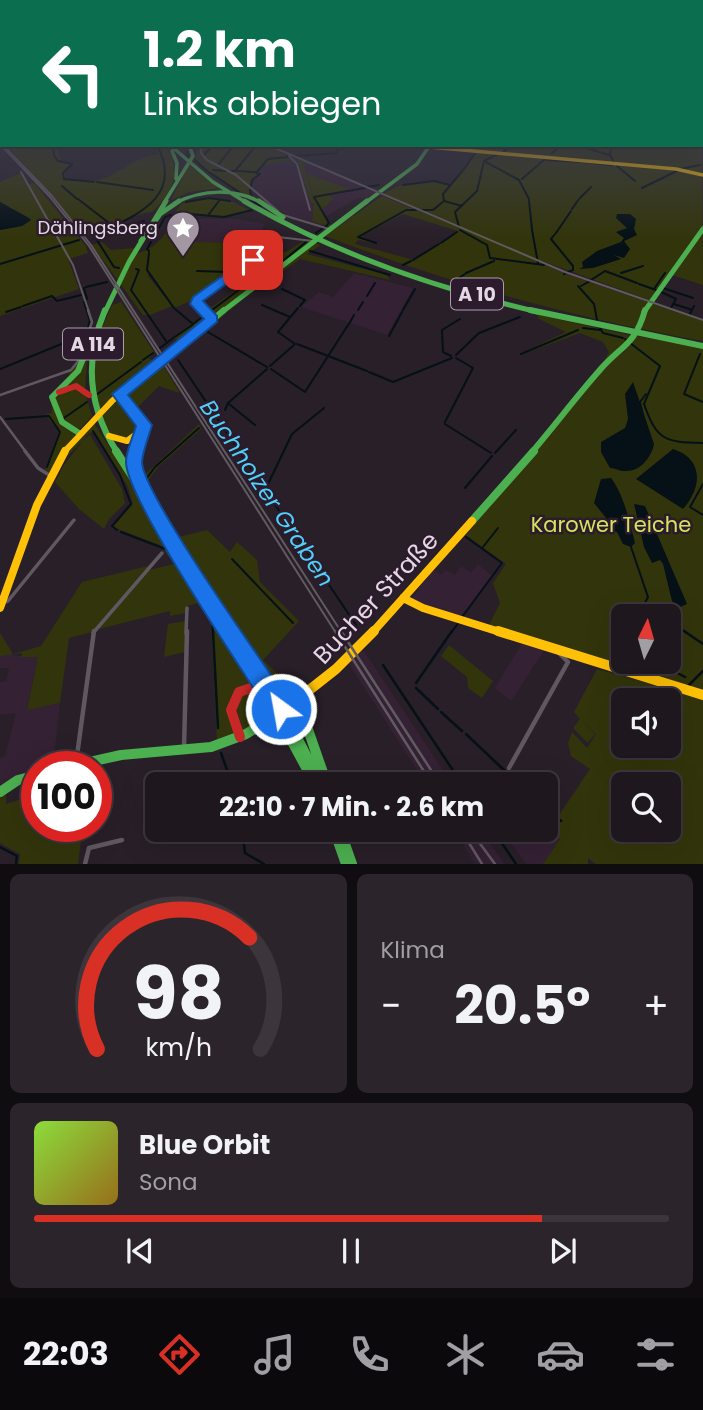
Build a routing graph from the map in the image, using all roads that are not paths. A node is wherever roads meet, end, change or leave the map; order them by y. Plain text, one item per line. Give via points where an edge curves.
1 (174, 157) edge
2 (184, 157) edge
3 (185, 157) edge
4 (192, 157) edge
5 (205, 157) edge
6 (422, 157) edge
7 (551, 157) edge
8 (21, 172) dead end
9 (703, 175) edge
10 (175, 185) junction
11 (279, 219) junction
12 (293, 224) junction
13 (330, 229) junction
14 (703, 229) edge
15 (318, 238) junction
16 (138, 251) junction
17 (117, 288) junction
18 (210, 317) junction
19 (92, 337) junction
20 (703, 345) edge
21 (0, 395) edge
22 (89, 395) junction
23 (120, 397) junction
24 (53, 405) junction
25 (0, 417) edge
26 (144, 425) junction
27 (80, 432) junction
28 (106, 433) junction
29 (51, 475) junction
30 (74, 520) dead end
31 (163, 526) junction
32 (162, 553) dead end
33 (403, 598) junction
34 (1, 606) edge
35 (187, 608) dead end
36 (558, 649) junction
37 (703, 695) edge
38 (295, 703) junction
39 (274, 708) junction
40 (240, 737) junction
41 (76, 751) edge
42 (184, 752) junction
43 (112, 758) edge
44 (509, 768) dead end
45 (309, 772) edge
46 (315, 772) edge
47 (322, 772) edge
48 (21, 779) edge
49 (0, 792) edge
50 (122, 840) dead end
51 (339, 842) edge
52 (343, 842) edge
53 (85, 864) edge
54 (349, 864) edge

1 - 10 main road
2 - 11 main road, A 10 via 221,187
3 - 12 main road, A 10 via 217,182
4 - 10 main road
5 - 13 street via 231,172 291,220
6 - 13 main road
7 - 9 main road
8 - 21 street via 75,269 92,321 79,360 68,372
10 - 16 main road, A 114
11 - 15 main road, A 10
11 - 16 main road via 233,198 196,198 165,212
12 - 15 main road, A 10
12 - 16 main road via 246,196 195,195 153,216
13 - 15 main road
14 - 33 main road, Bucher Straße via 648,303 631,341 602,367
15 - 18 main road
15 - 18 street via 277,238 273,246 197,300
15 - 20 main road, A 10 via 444,285 599,325
16 - 17 main road, A 114
17 - 19 main road, A 114
17 - 28 main road, A 114 via 95,336 90,365 92,395
18 - 23 main road
19 - 22 main road, A 114 via 87,361
19 - 24 main road via 78,371 54,392
22 - 24 main road via 83,388 71,387 57,394
22 - 39 main road, A 114 via 117,460
23 - 26 main road
23 - 27 main road
24 - 27 main road via 66,426
25 - 29 street via 38,468
26 - 28 main road via 138,436 127,441 117,442
26 - 31 main road via 135,470
27 - 29 main road
28 - 31 main road, A 114
29 - 34 main road
30 - 34 street
31 - 46 main road, A 114 via 286,718
32 - 41 street via 94,629
33 - 36 main road
33 - 38 main road, Bucher Straße via 346,659
35 - 42 street
36 - 37 main road
36 - 44 street via 568,662
38 - 40 main road, Bucher Straße
38 - 47 main road
39 - 40 main road via 254,687 239,692 231,706
39 - 45 main road, A 114
40 - 42 main road, Bucher Straße
42 - 43 main road, Bucher Straße
48 - 49 main road
50 - 53 street via 89,848
51 - 54 main road
52 - 54 main road

